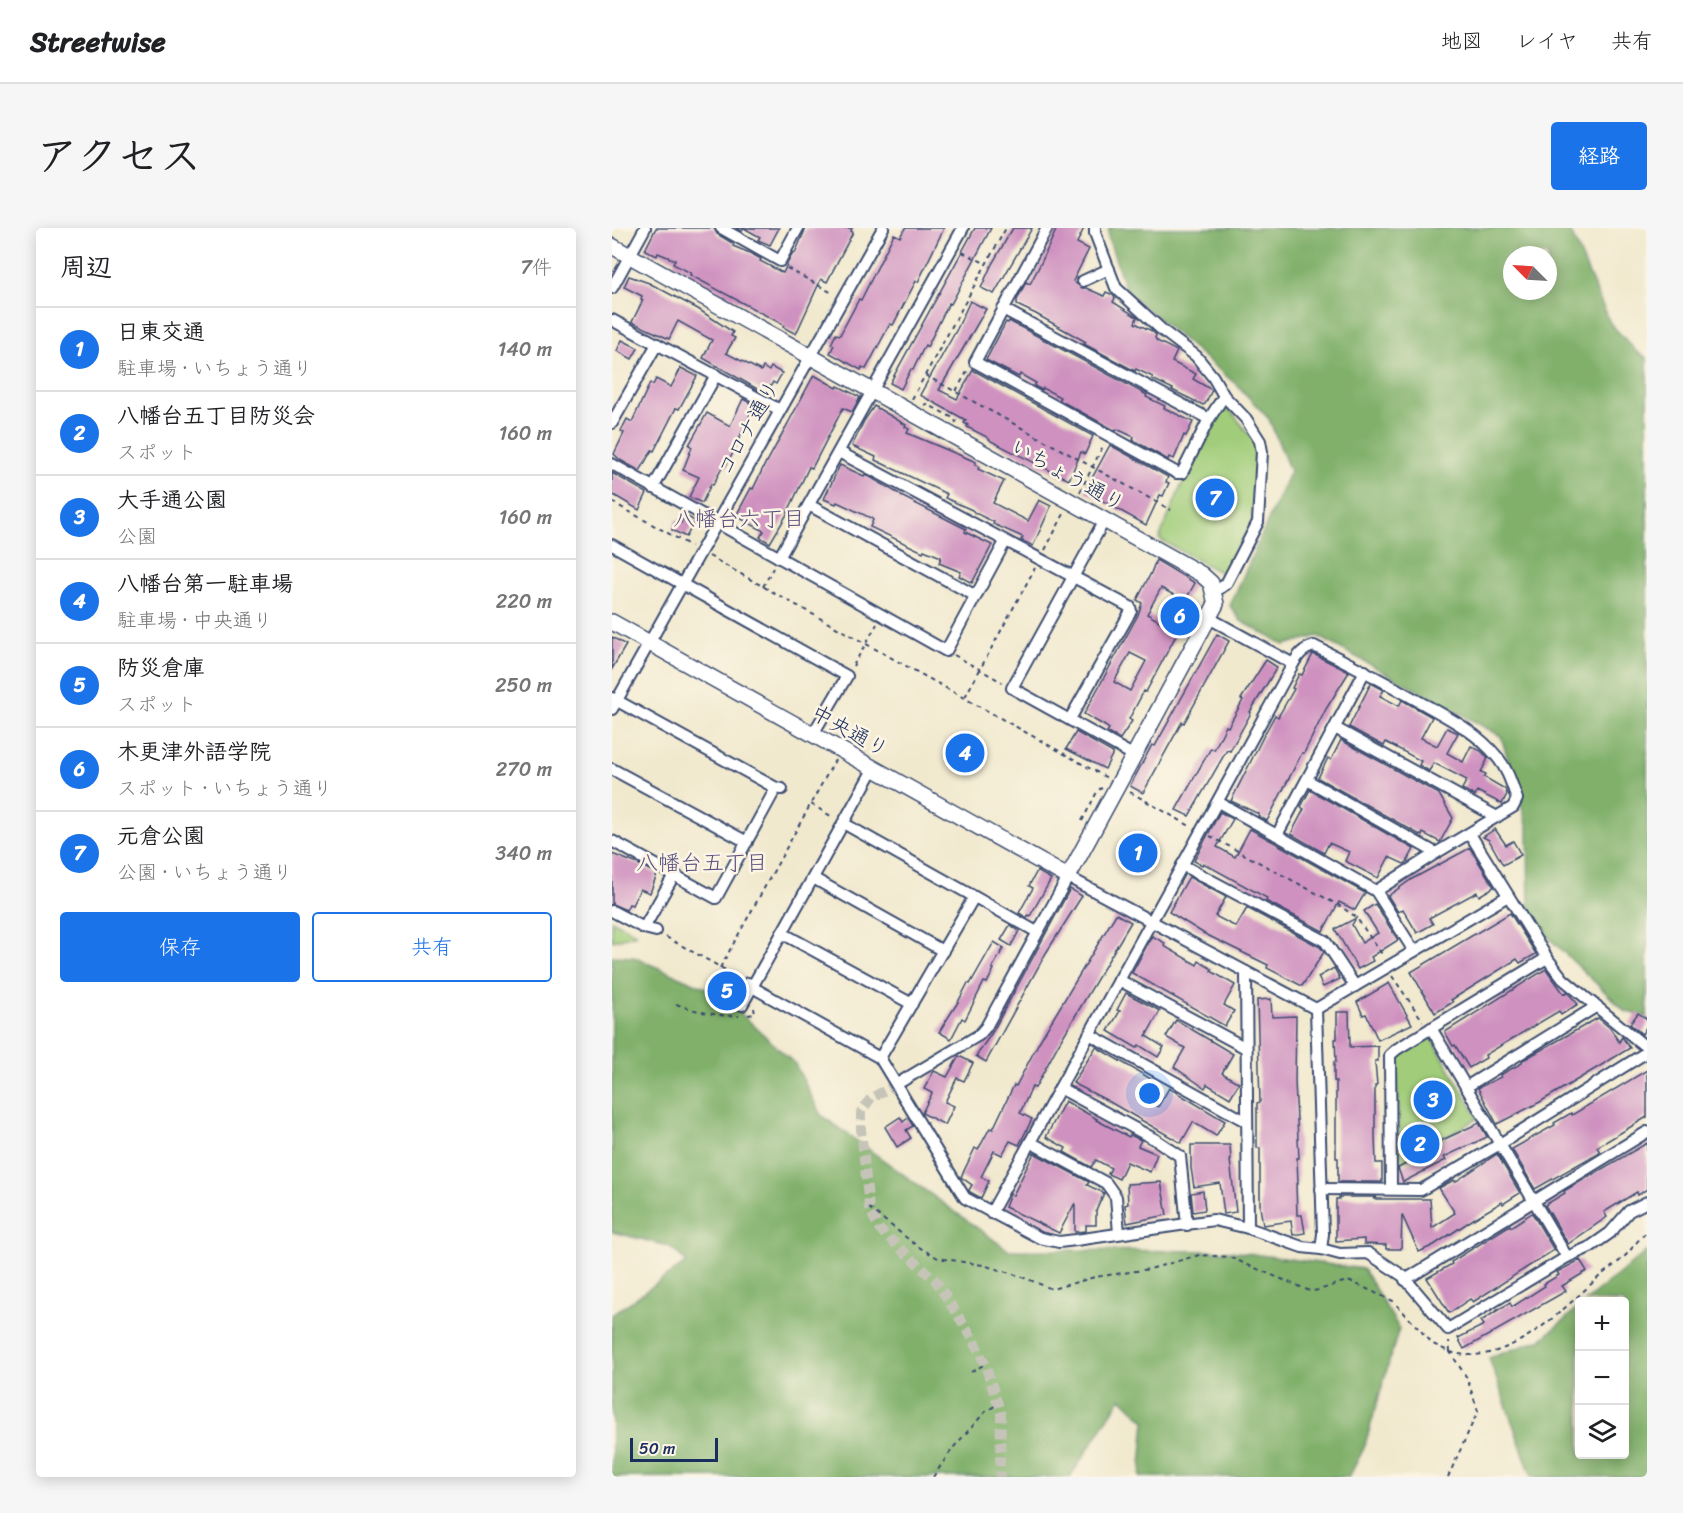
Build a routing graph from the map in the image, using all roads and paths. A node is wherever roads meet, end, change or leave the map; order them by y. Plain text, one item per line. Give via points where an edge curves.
1 (645, 228) edge
2 (722, 228) edge
3 (798, 228) edge
4 (883, 228) edge
5 (963, 228) edge
6 (1006, 228) edge
7 (1047, 228) edge
8 (1095, 228) edge
9 (612, 246) edge
10 (958, 249) dead end
11 (630, 256) junction
12 (987, 264) junction
13 (784, 267) dead end
14 (1109, 269) junction
15 (1083, 281) dead end
16 (612, 288) edge
17 (835, 295) dead end
18 (1003, 309) junction
19 (612, 320) edge
20 (657, 344) junction
21 (811, 356) junction
22 (970, 366) dead end
23 (716, 375) junction
24 (925, 375) junction
25 (873, 391) junction
26 (956, 391) junction
27 (1224, 396) junction
28 (911, 402) dead end
29 (780, 410) junction
30 (1209, 419) junction
31 (612, 423) edge
32 (1106, 441) dead end
33 (839, 452) junction
34 (612, 464) edge
35 (653, 488) junction
36 (1076, 496) junction
37 (612, 502) edge
38 (808, 505) junction
39 (1171, 510) dead end
40 (1105, 519) junction
41 (717, 523) junction
42 (1005, 542) junction
43 (612, 546) edge
44 (701, 551) junction
45 (779, 558) junction
46 (1040, 560) junction
47 (1074, 577) junction
48 (682, 585) junction
49 (763, 587) junction
50 (1214, 593) junction
51 (976, 596) junction
52 (882, 615) junction
53 (1209, 618) junction
54 (612, 622) edge
55 (649, 643) junction
56 (865, 645) junction
57 (946, 651) junction
58 (1293, 664) junction
59 (980, 670) junction
60 (1365, 671) junction
61 (847, 676) junction
62 (1012, 687) junction
63 (965, 697) junction
64 (614, 703) edge
65 (1070, 720) junction
66 (1335, 728) junction
67 (813, 734) junction
68 (1133, 755) junction
69 (837, 757) dead end
70 (874, 768) junction
71 (612, 769) edge
72 (1110, 780) dead end
73 (1306, 780) junction
74 (1107, 785) dead end
75 (1126, 789) dead end
76 (1218, 802) junction
77 (811, 804) junction
78 (1497, 817) junction
79 (843, 823) junction
80 (1083, 828) dead end
81 (1203, 833) junction
82 (1470, 834) junction
83 (1277, 835) junction
84 (612, 841) edge
85 (747, 842) junction
86 (1436, 853) junction
87 (1182, 865) junction
88 (674, 875) junction
89 (1068, 877) junction
90 (813, 878) junction
91 (1376, 891) junction
92 (1508, 896) junction
93 (974, 897) junction
94 (612, 911) edge
95 (1151, 922) junction
96 (644, 928) junction
97 (656, 932) joint
98 (1037, 932) junction
99 (782, 933) junction
100 (943, 951) junction
101 (1414, 951) junction
102 (1547, 958) junction
103 (1388, 966) junction
104 (720, 968) junction
105 (1246, 972) junction
106 (1119, 980) junction
107 (750, 985) junction
108 (1355, 986) junction
109 (676, 1004) dead end
110 (912, 1004) junction
111 (742, 1005) dead end
112 (1597, 1006) junction
113 (1316, 1009) junction
114 (1430, 1029) junction
115 (1089, 1034) junction
116 (1246, 1048) junction
117 (1647, 1048) edge
118 (1647, 1052) edge
119 (880, 1058) junction
120 (897, 1084) junction
121 (1466, 1087) junction
122 (1060, 1088) junction
123 (1247, 1122) junction
124 (1647, 1132) edge
125 (1030, 1142) junction
126 (1500, 1144) junction
127 (1391, 1188) junction
128 (1321, 1189) junction
129 (1534, 1201) junction
130 (1647, 1202) edge
131 (869, 1208) dead end
132 (991, 1213) junction
133 (1187, 1225) junction
134 (1248, 1228) junction
135 (1647, 1232) edge
136 (1119, 1233) junction
137 (1321, 1249) junction
138 (1567, 1257) junction
139 (1406, 1280) junction
140 (1448, 1329) junction
141 (1450, 1352) junction
142 (985, 1364) dead end
143 (971, 1372) dead end
144 (998, 1404) dead end
145 (933, 1477) edge
146 (1448, 1477) edge

1 - 11 street
2 - 3 street via 780,261
4 - 21 street, コロナ通り
5 - 25 street
6 - 12 path
7 - 18 street
8 - 14 street
9 - 11 street, いちょう通り
10 - 12 path
11 - 16 street
11 - 21 street, いちょう通り
12 - 24 path
13 - 17 path
14 - 15 street
14 - 27 street via 1116,288 1196,356
18 - 30 street
18 - 30 street via 975,362 1177,473 1182,473
19 - 20 street
20 - 23 street
20 - 31 street
21 - 25 street, いちょう通り
21 - 29 street, コロナ通り
22 - 26 path
23 - 29 street
23 - 35 street
24 - 26 path
24 - 28 path
25 - 33 street
25 - 36 street, いちょう通り
26 - 39 path
27 - 30 street
27 - 50 street via 1246,419 1262,452 1258,522 1226,584
29 - 41 street, コロナ通り
32 - 36 path
33 - 38 street
33 - 42 street
34 - 35 street
35 - 41 street
36 - 40 street, いちょう通り
36 - 46 path
37 - 44 path
38 - 45 street
38 - 51 street
40 - 47 street
40 - 50 street, いちょう通り via 1201,574 1212,584
41 - 44 street, コロナ通り
41 - 45 street
42 - 46 street
42 - 51 street
43 - 48 street
44 - 48 street, コロナ通り
44 - 49 path
45 - 49 path
45 - 52 street
46 - 47 street
46 - 59 path
47 - 62 street
47 - 65 street via 1131,611
48 - 55 street, コロナ通り
48 - 61 street
49 - 56 path
50 - 53 street via 1216,604
51 - 57 street
52 - 56 path
52 - 57 street
53 - 58 street
53 - 68 street
54 - 55 street, 中央通り
55 - 64 street, コロナ通り
55 - 67 street, 中央通り
56 - 61 path
56 - 63 path
57 - 59 path
58 - 60 street via 1299,653 1314,646
58 - 76 street
59 - 62 path
59 - 63 path
60 - 66 street
60 - 78 street via 1461,724 1498,758 1517,800
61 - 67 street
62 - 65 street
63 - 72 path
64 - 85 street via 779,788
65 - 68 street
66 - 73 street
66 - 78 street
67 - 70 street, 中央通り
68 - 89 street
69 - 77 path
70 - 79 street
70 - 89 street, 中央通り
71 - 85 street
73 - 83 street
73 - 86 street
74 - 80 path via 1098,789 1082,820
75 - 81 path
76 - 81 street
76 - 83 street
77 - 79 path
77 - 104 path
78 - 82 street
79 - 90 street
79 - 93 street
81 - 87 street
81 - 103 path via 1341,906 1356,917
82 - 86 street
82 - 92 street
83 - 91 street
84 - 88 street
85 - 88 street via 716,898
86 - 91 street
87 - 95 street
87 - 108 street via 1325,941
88 - 96 street
89 - 95 street
89 - 98 street
90 - 99 street
90 - 100 street
91 - 101 street
92 - 101 street
92 - 102 street
93 - 98 street
93 - 100 street
94 - 96 street
95 - 105 street
95 - 106 street
96 - 97 street
97 - 104 path
98 - 120 street via 979,1035
99 - 107 street
99 - 110 street
100 - 110 street
101 - 103 street
102 - 112 street via 1563,979
102 - 114 street
103 - 108 street
103 - 114 path
104 - 107 path
105 - 113 street
105 - 116 street
106 - 115 street
106 - 116 street
107 - 109 path via 755,1014 717,1016
107 - 111 street
107 - 119 street
108 - 113 street
110 - 119 street
112 - 117 street
112 - 121 street
113 - 128 street
114 - 121 street
114 - 127 street via 1390,1055
115 - 122 street
115 - 123 street
116 - 123 street
118 - 126 street
119 - 120 street
120 - 132 street via 965,1198
121 - 126 street
122 - 125 street
122 - 133 street via 1180,1156
123 - 134 street
124 - 129 street
125 - 132 street
125 - 136 street via 1106,1183 1116,1197
126 - 127 street via 1421,1190
126 - 129 street
127 - 128 street
128 - 137 street
129 - 138 street
129 - 139 street
130 - 138 street via 1629,1210 1610,1233 1590,1247
131 - 141 path via 938,1258 983,1265 1052,1289 1199,1255 1229,1257 1310,1291 1352,1282 1393,1301 1433,1344
132 - 136 street via 1040,1238 1059,1242
133 - 134 street via 1214,1220
133 - 136 street
134 - 137 street via 1302,1247
135 - 141 path via 1623,1258 1519,1343 1470,1357
137 - 139 street via 1368,1254
138 - 140 street
139 - 140 street
140 - 141 path
141 - 146 path via 1467,1378 1478,1412
142 - 143 path
144 - 145 path via 985,1412 952,1448

